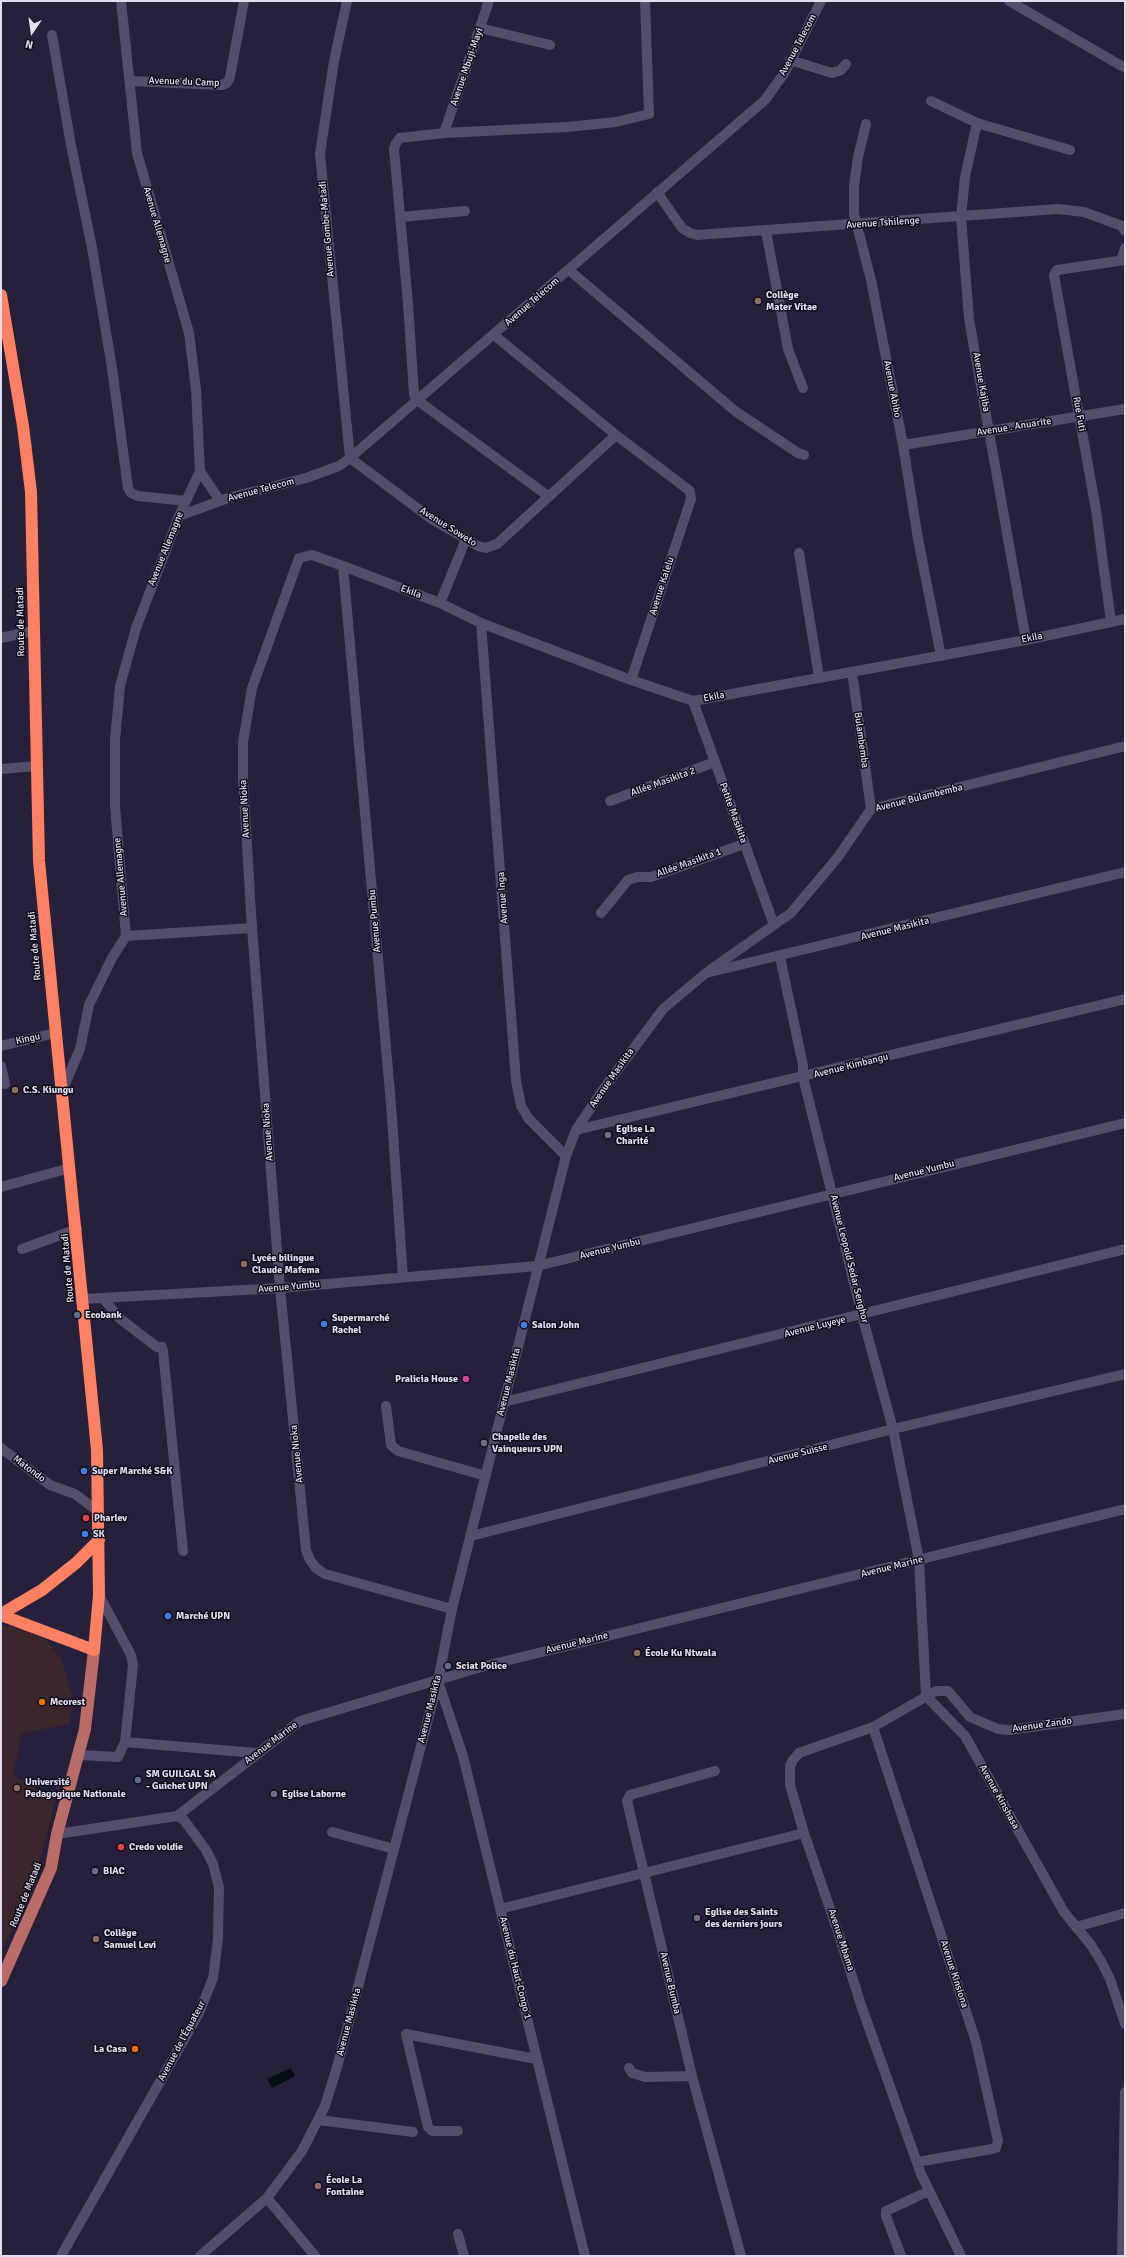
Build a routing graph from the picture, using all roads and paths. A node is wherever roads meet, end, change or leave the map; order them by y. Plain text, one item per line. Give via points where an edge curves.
1 (121, 1) edge
2 (244, 1) edge
3 (347, 1) edge
4 (489, 1) edge
5 (645, 1) edge
6 (821, 1) edge
7 (1009, 1) edge
8 (480, 28) junction
9 (52, 35) dead end
10 (550, 45) dead end
11 (790, 60) junction
12 (846, 64) dead end
13 (1125, 68) edge
14 (130, 81) junction
15 (930, 101) dead end
16 (977, 123) junction
17 (866, 124) dead end
18 (444, 133) junction
19 (1070, 150) dead end
20 (657, 192) junction
21 (465, 211) dead end
22 (401, 217) junction
23 (961, 217) junction
24 (858, 224) junction
25 (1125, 231) edge
26 (766, 232) junction
27 (1125, 248) edge
28 (1123, 260) edge
29 (569, 270) junction
30 (1, 295) edge
31 (494, 335) junction
32 (803, 388) dead end
33 (417, 400) junction
34 (1125, 409) edge
35 (1080, 416) junction
36 (990, 430) junction
37 (616, 435) junction
38 (903, 446) junction
39 (804, 455) dead end
40 (350, 458) junction
41 (200, 471) junction
42 (548, 496) junction
43 (186, 501) junction
44 (220, 501) junction
45 (179, 516) junction
46 (466, 540) junction
47 (799, 553) dead end
48 (299, 558) joint
49 (343, 566) junction
50 (440, 603) junction
51 (1125, 619) edge
52 (1112, 622) junction
53 (481, 623) junction
54 (33, 631) junction
55 (1, 638) edge
56 (1026, 640) junction
57 (941, 656) junction
58 (852, 672) junction
59 (819, 677) junction
60 (631, 680) junction
61 (693, 701) junction
62 (1125, 746) edge
63 (715, 762) junction
64 (37, 766) junction
65 (1, 768) edge
66 (610, 801) dead end
67 (871, 809) junction
68 (744, 844) junction
69 (1125, 872) edge
70 (601, 913) dead end
71 (774, 925) junction
72 (252, 928) junction
73 (126, 936) junction
74 (780, 957) junction
75 (706, 973) junction
76 (1125, 1000) edge
77 (56, 1033) junction
78 (1, 1046) edge
79 (1, 1066) edge
80 (803, 1078) junction
81 (4, 1084) dead end
82 (62, 1090) junction
83 (1125, 1123) edge
84 (576, 1130) junction
85 (566, 1156) junction
86 (70, 1168) junction
87 (1, 1188) edge
88 (833, 1194) junction
89 (77, 1229) junction
90 (22, 1249) dead end
91 (1125, 1249) edge
92 (537, 1266) junction
93 (403, 1277) junction
94 (280, 1288) junction
95 (102, 1298) junction
96 (83, 1299) junction
97 (862, 1315) junction
98 (1125, 1374) edge
99 (504, 1402) junction
100 (386, 1406) dead end
101 (893, 1429) junction
102 (1, 1448) edge
103 (486, 1476) junction
104 (1125, 1509) edge
105 (99, 1512) junction
106 (471, 1536) junction
107 (99, 1540) junction
108 (183, 1551) dead end
109 (919, 1560) junction
110 (99, 1595) junction
111 (452, 1608) junction
112 (1, 1615) edge
113 (94, 1650) junction
114 (438, 1680) junction
115 (926, 1696) junction
116 (1125, 1714) edge
117 (873, 1727) junction
118 (124, 1742) junction
119 (256, 1753) junction
120 (79, 1755) junction
121 (715, 1771) dead end
122 (177, 1816) junction
123 (332, 1832) dead end
124 (804, 1833) junction
125 (57, 1834) junction
126 (394, 1849) junction
127 (646, 1874) junction
128 (500, 1909) junction
129 (1125, 1913) edge
130 (1076, 1927) junction
131 (1, 1980) edge
132 (1125, 2024) edge
133 (536, 2059) junction
134 (629, 2068) dead end
135 (692, 2076) junction
136 (1125, 2092) edge
137 (319, 2120) junction
138 (458, 2131) dead end
139 (413, 2132) dead end
140 (917, 2162) junction
141 (929, 2191) junction
142 (267, 2198) junction
143 (458, 2234) dead end
144 (61, 2256) edge
145 (200, 2256) edge
146 (315, 2256) edge
147 (464, 2256) edge
148 (585, 2256) edge
149 (741, 2256) edge
150 (901, 2256) edge
151 (961, 2256) edge
152 (1122, 2256) edge

1 - 14 street, Avenue Allemagne
2 - 14 street, Avenue du Camp via 227,82 222,85
3 - 40 street, Avenue Gombe-Matadi via 333,68 320,154
4 - 8 street, Avenue Mbuji-Mayi
5 - 18 street via 649,114 616,122 567,127
6 - 11 street, Avenue Telecom
7 - 13 street
8 - 10 street
8 - 18 street, Avenue Mbuji-Mayi
9 - 43 street via 92,248 128,488 131,493 138,496
11 - 12 street via 832,73 841,70
11 - 20 street, Avenue Telecom via 785,72 765,100
14 - 41 street, Avenue Allemagne via 137,153 189,333 196,390
15 - 16 street
16 - 19 street
16 - 23 street, Avenue Kajiba via 965,177
17 - 24 street, Avenue Abibo via 854,186 854,214
18 - 22 street via 400,138 396,143 394,149
20 - 26 street, Avenue Tshilenge via 682,228 690,234
20 - 29 street, Avenue Telecom
21 - 22 street
22 - 33 street via 414,394
23 - 24 street, Avenue Tshilenge
23 - 25 street, Avenue Tshilenge via 1058,209 1084,212 1122,226
23 - 36 street, Avenue Kajiba via 969,319
24 - 26 street, Avenue Tshilenge
24 - 38 street, Avenue Abibo via 872,280
26 - 32 street via 788,349
27 - 28 street
28 - 35 street, Rue Futi via 1057,270 1054,275
29 - 31 street, Avenue Telecom
29 - 39 street via 736,411
30 - 54 highway, Route de Matadi via 23,426 31,492
31 - 33 street, Avenue Telecom
31 - 37 street
33 - 40 street, Avenue Telecom
33 - 42 street
34 - 35 street, Avenue . Anuarite
35 - 36 street, Avenue . Anuarite
35 - 52 street, Rue Futi
36 - 38 street, Avenue . Anuarite
36 - 56 street, Avenue Kajiba
37 - 42 street, Avenue Soweto
37 - 60 street, Avenue Kalelu via 690,491 691,499
38 - 57 street, Avenue Abibo
40 - 44 street, Avenue Telecom via 339,466 306,478
40 - 46 street, Avenue Soweto via 433,520
41 - 43 street, Avenue Allemagne
41 - 44 street
42 - 46 street, Avenue Soweto via 496,544 486,548
43 - 45 street, Avenue Allemagne
44 - 45 street, Avenue Telecom
45 - 73 street, Avenue Allemagne via 136,628 120,686 114,740 115,806
46 - 50 street
47 - 59 street
48 - 49 street, Ekila via 312,555
48 - 72 street, Avenue Nioka via 252,688 246,718 243,780
49 - 50 street, Ekila
49 - 93 street, Avenue Pumbu via 390,1096
50 - 53 street, Ekila
51 - 52 street, Ekila
52 - 56 street, Ekila
53 - 60 street, Ekila
53 - 85 street, Avenue Inga via 516,1082 521,1106 530,1119
54 - 55 street
54 - 64 highway, Route de Matadi
56 - 57 street, Ekila
57 - 58 street, Ekila
58 - 59 street, Ekila
58 - 67 street, Bulambemba
59 - 61 street, Ekila
60 - 61 street, Ekila
61 - 63 street, Petite Masikita
62 - 67 street, Avenue Bulambemba
63 - 66 street, Allée Masikita 2
63 - 68 street, Petite Masikita
64 - 65 street
64 - 77 highway, Route de Matadi via 39,861
67 - 71 street, Avenue Bulambemba via 814,888 791,913
68 - 70 street, Allée Masikita 1 via 651,877 628,880
68 - 71 street, Petite Masikita
69 - 74 street, Avenue Masikita
71 - 75 street, Avenue Bulambemba
72 - 73 street
72 - 94 street, Avenue Nioka
73 - 82 street via 89,1005 80,1050
74 - 75 street, Avenue Masikita
74 - 80 street, Avenue Leopold Sedar Senghor via 803,1065
75 - 84 street, Avenue Masikita via 663,1009
76 - 80 street, Avenue Kimbangu
77 - 78 street, Kingu
77 - 82 highway, Route de Matadi
79 - 81 street
80 - 84 street, Avenue Kimbangu
80 - 88 street, Avenue Leopold Sedar Senghor
82 - 86 highway, Route de Matadi
83 - 88 street, Avenue Yumbu
84 - 85 street, Avenue Masikita
85 - 92 street, Avenue Masikita
86 - 87 street
86 - 89 highway, Route de Matadi
88 - 92 street, Avenue Yumbu
88 - 97 street, Avenue Leopold Sedar Senghor
89 - 90 street
89 - 96 highway, Route de Matadi
91 - 97 street, Avenue Luyeye
92 - 93 street, Avenue Yumbu
92 - 99 street, Avenue Masikita
93 - 94 street, Avenue Yumbu
94 - 95 street, Avenue Yumbu
94 - 111 street, Avenue Nioka via 306,1550 310,1560 325,1574
95 - 96 street, Avenue Yumbu
95 - 108 street via 119,1318 163,1351
96 - 105 highway, Route de Matadi via 97,1450
97 - 99 street, Avenue Luyeye
97 - 101 street, Avenue Leopold Sedar Senghor
98 - 101 street, Avenue Suisse
99 - 103 street, Avenue Masikita
100 - 103 street via 391,1445 398,1452
101 - 106 street, Avenue Suisse
101 - 109 street, Avenue Leopold Sedar Senghor
102 - 105 street, Matondo via 50,1485 75,1494
103 - 106 street, Avenue Masikita
104 - 109 street, Avenue Marine
105 - 107 highway, Route de Matadi
106 - 111 street, Avenue Masikita
107 - 110 highway, Route de Matadi
107 - 112 highway via 76,1563 50,1583
109 - 114 street, Avenue Marine via 481,1667
109 - 115 street
110 - 113 highway, Route de Matadi
110 - 118 street via 131,1656 133,1665
111 - 114 street, Avenue Masikita
112 - 113 highway
113 - 120 main road, Route de Matadi via 90,1698
114 - 119 street, Avenue Marine via 300,1721
114 - 126 street, Avenue Masikita
114 - 128 street, Avenue du Haut-Congo 1 via 464,1756
115 - 116 street, Avenue Zando via 936,1691 948,1691 970,1717 987,1726 1009,1730
115 - 117 street, Avenue Mbama
115 - 130 street, Avenue Kinshasa via 965,1736 1064,1912
117 - 124 street, Avenue Mbama via 800,1753 793,1760 789,1774 790,1785
117 - 140 street, Avenue Kinsiona via 976,2042 998,2141 996,2148
118 - 119 street
118 - 120 street via 118,1757
119 - 122 street, Avenue Marine
120 - 125 main road, Route de Matadi
121 - 127 street, Avenue Bumba via 628,1797 627,1805
122 - 125 street
122 - 144 street, Avenue de l'Équateur via 184,1820 206,1850 219,1887 218,1938 213,1978 199,2013
123 - 126 street
124 - 127 street
124 - 140 street, Avenue Mbama
125 - 131 main road, Route de Matadi via 51,1868
126 - 137 street, Avenue Masikita via 337,2068
127 - 128 street
127 - 135 street, Avenue Bumba
128 - 133 street, Avenue du Haut-Congo 1
129 - 130 street
130 - 132 street, Avenue Kinshasa via 1105,1968
133 - 138 street via 406,2034 407,2047 428,2127 432,2130
133 - 148 street, Avenue du Haut-Congo 1
134 - 135 street via 632,2072 645,2077
135 - 149 street, Avenue Bumba
136 - 152 street
137 - 139 street
137 - 142 street, Avenue Masikita via 302,2151
140 - 141 street, Avenue Mbama
141 - 150 street via 886,2211
141 - 151 street, Avenue Mbama
142 - 145 street, Avenue Masikita
142 - 146 street
143 - 147 street

